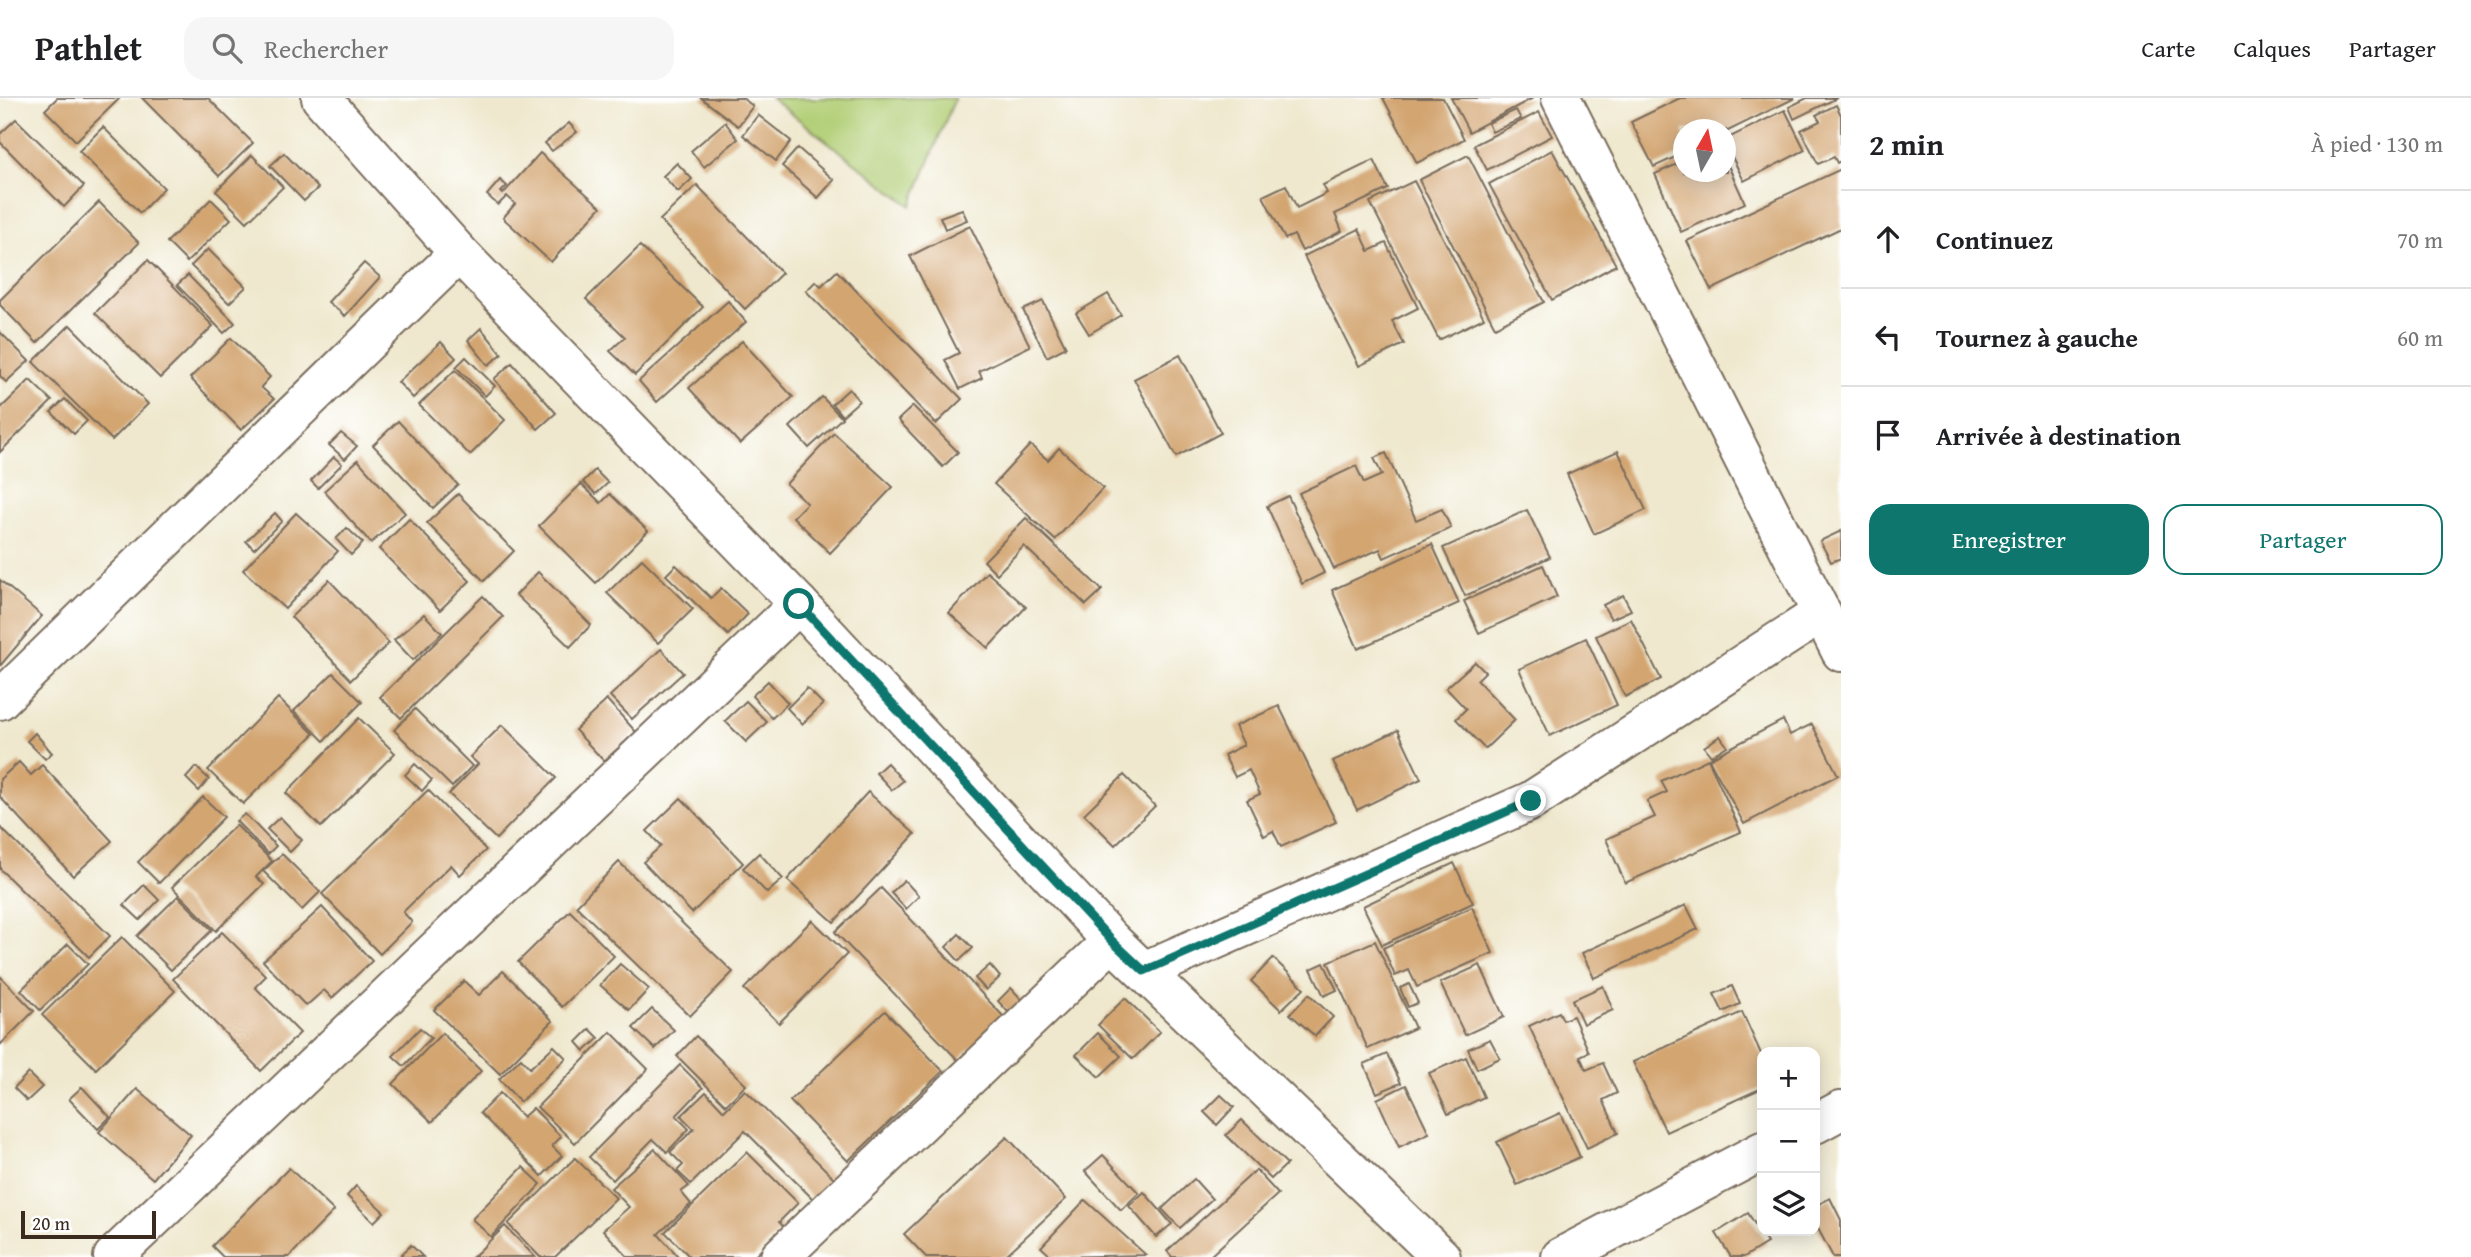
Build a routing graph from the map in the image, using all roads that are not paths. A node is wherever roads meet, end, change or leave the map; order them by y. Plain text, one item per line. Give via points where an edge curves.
1 (321, 98) edge
2 (1561, 98) edge
3 (459, 253) junction
4 (799, 604) junction
5 (1822, 613) junction
6 (1841, 652) edge
7 (0, 700) edge
8 (1112, 941) junction
9 (1144, 971) junction
10 (1841, 1110) edge
11 (1820, 1121) edge
12 (1757, 1154) edge
13 (114, 1257) edge
14 (780, 1257) edge
15 (1441, 1257) edge
16 (1561, 1257) edge

1 - 3 street
2 - 5 street
3 - 4 street
3 - 7 street
4 - 8 street
4 - 13 street
5 - 6 street
5 - 9 street via 1531,801
8 - 9 street
8 - 14 street
9 - 15 street
10 - 11 street
12 - 16 street

